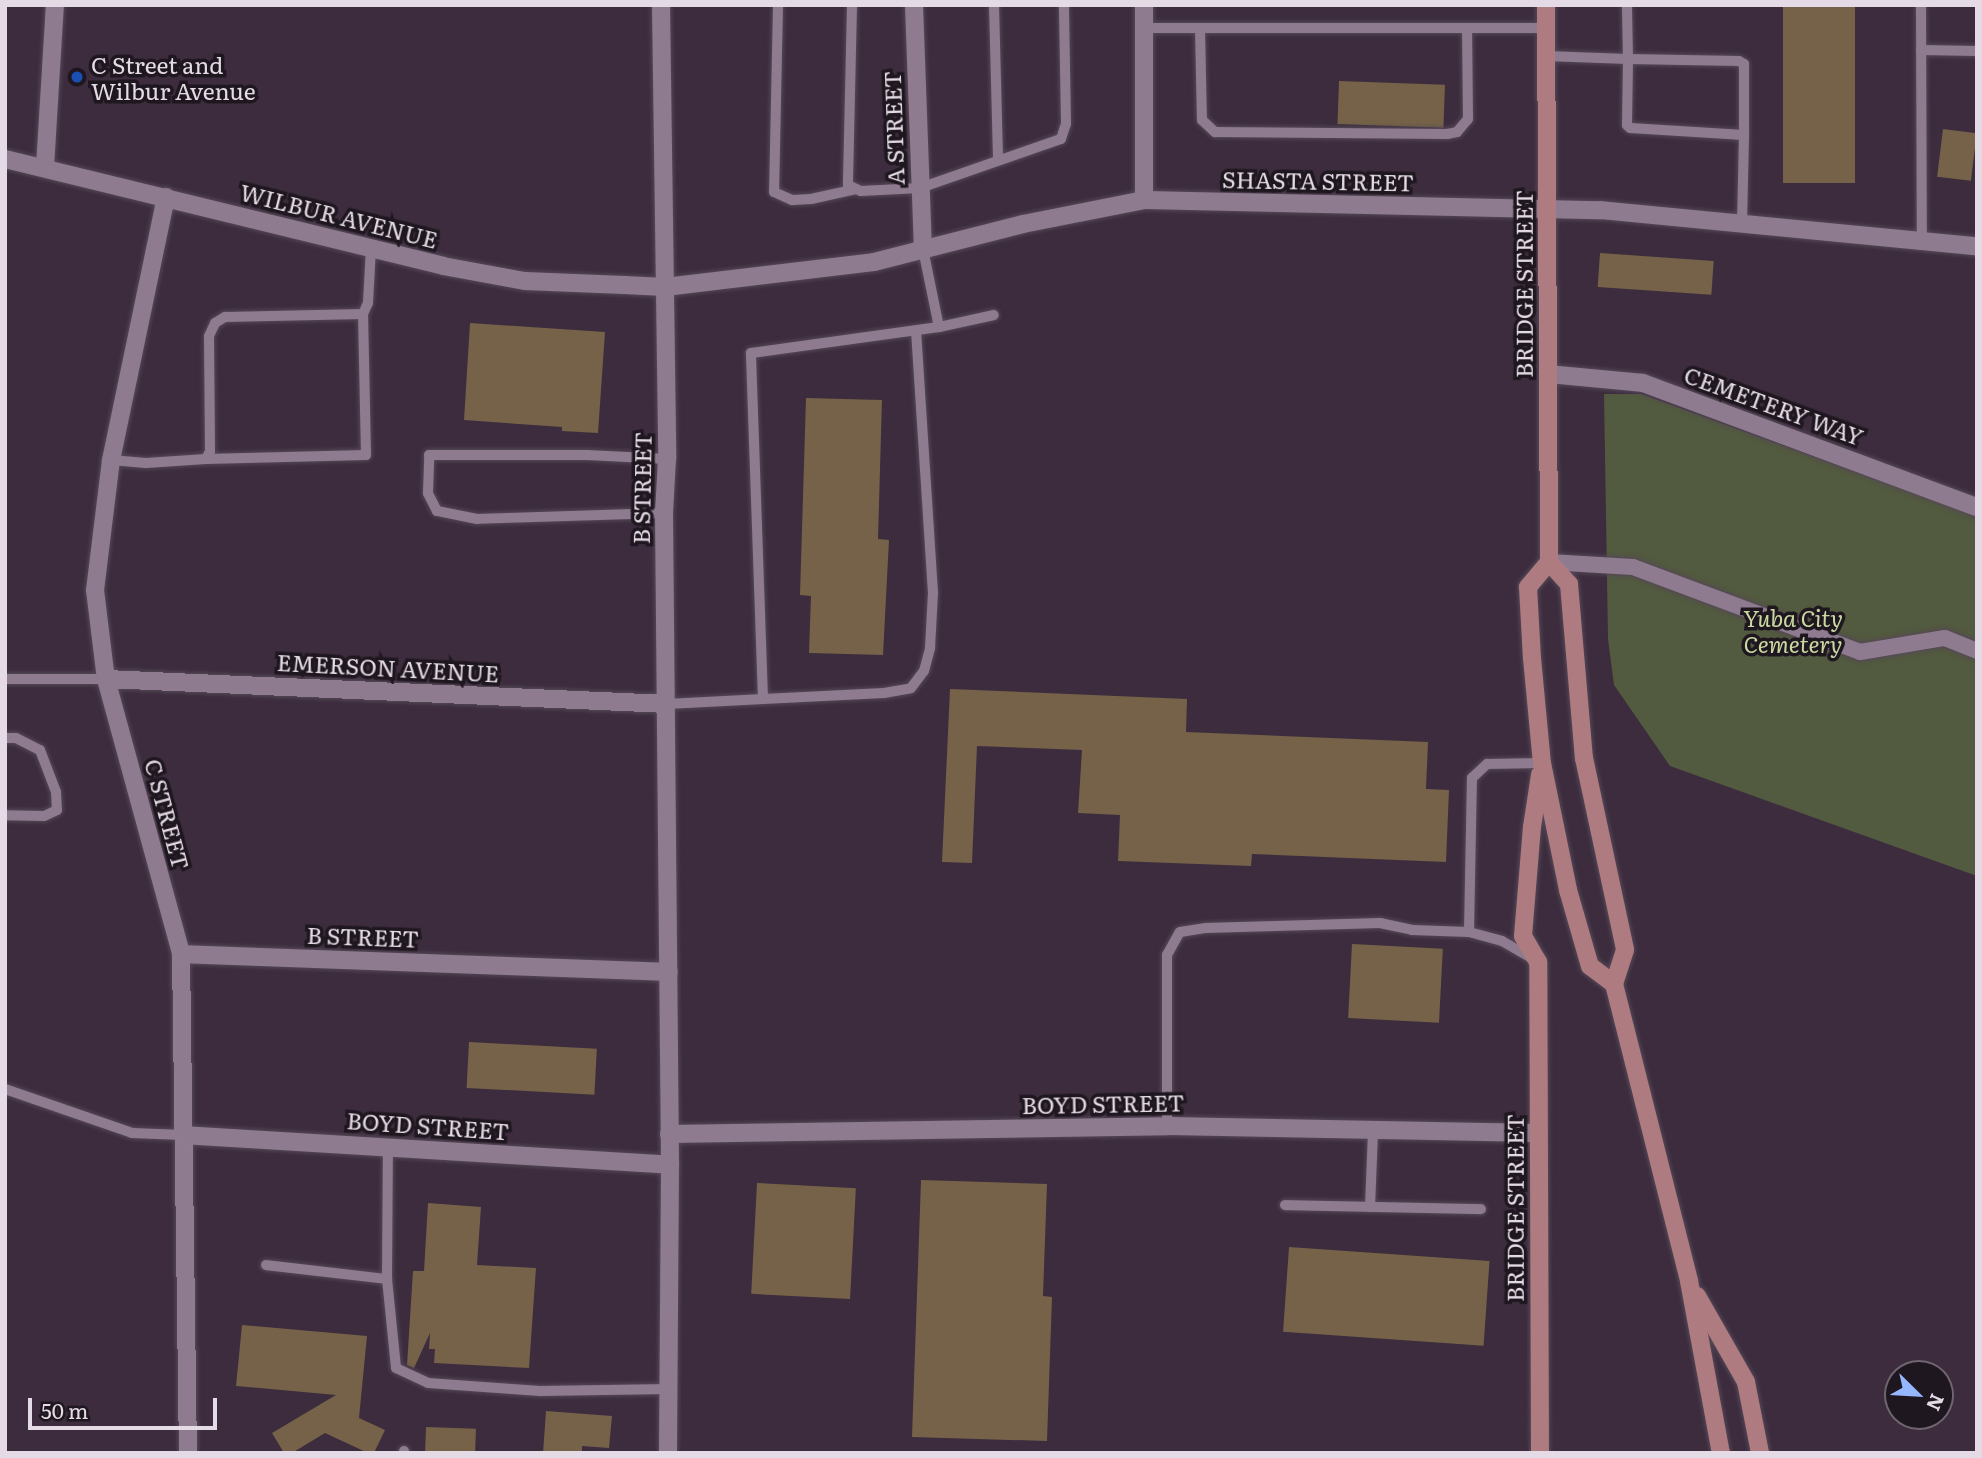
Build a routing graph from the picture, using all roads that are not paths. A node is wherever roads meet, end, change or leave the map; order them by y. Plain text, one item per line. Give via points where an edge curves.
1 (55, 5) edge
2 (662, 5) edge
3 (778, 5) edge
4 (852, 5) edge
5 (914, 5) edge
6 (994, 5) edge
7 (1065, 5) edge
8 (1144, 5) edge
9 (1546, 5) edge
10 (1628, 5) edge
11 (1921, 5) edge
12 (1144, 28) junction
13 (1200, 28) junction
14 (1466, 28) junction
15 (1546, 28) junction
16 (1921, 50) junction
17 (1977, 51) edge
18 (1546, 56) junction
19 (1628, 59) junction
20 (1744, 135) junction
21 (5, 159) edge
22 (998, 160) junction
23 (45, 167) junction
24 (920, 188) junction
25 (856, 189) junction
26 (166, 197) junction
27 (1144, 200) junction
28 (1548, 210) junction
29 (1742, 224) junction
30 (1922, 241) junction
31 (1977, 246) edge
32 (371, 248) junction
33 (923, 249) junction
34 (665, 287) junction
35 (363, 314) junction
36 (994, 315) dead end
37 (939, 327) junction
38 (916, 331) junction
39 (1548, 374) junction
40 (206, 459) junction
41 (667, 459) junction
42 (111, 460) junction
43 (1977, 507) edge
44 (664, 513) junction
45 (1549, 562) junction
46 (1977, 650) edge
47 (5, 679) edge
48 (106, 679) junction
49 (763, 699) junction
50 (667, 704) junction
51 (5, 737) edge
52 (1542, 763) junction
53 (5, 815) edge
54 (1469, 932) junction
55 (181, 954) junction
56 (1538, 962) junction
57 (669, 972) junction
58 (1614, 984) junction
59 (5, 1089) edge
60 (1167, 1126) junction
61 (1373, 1130) junction
62 (1538, 1133) junction
63 (669, 1134) junction
64 (183, 1135) junction
65 (388, 1147) junction
66 (670, 1165) junction
67 (1285, 1205) dead end
68 (1370, 1207) junction
69 (1481, 1209) dead end
70 (266, 1265) dead end
71 (387, 1279) junction
72 (1689, 1281) junction
73 (668, 1389) junction
74 (188, 1453) edge
75 (668, 1453) edge
76 (1540, 1453) edge
77 (1721, 1453) edge
78 (1760, 1453) edge

1 - 23 street
2 - 34 street, B STREET
3 - 25 lane via 774,192 792,200
4 - 25 lane via 848,185
5 - 24 street, A STREET
6 - 22 lane
7 - 22 lane via 1066,110 1061,139
8 - 12 street
9 - 15 main road, BRIDGE STREET
10 - 19 lane
11 - 16 lane
12 - 13 lane
12 - 27 street
13 - 14 lane
13 - 14 lane via 1202,120 1215,132 1447,134 1457,132 1468,119
14 - 15 lane
15 - 18 main road, BRIDGE STREET
16 - 17 lane
16 - 30 lane
18 - 19 lane
18 - 28 main road, BRIDGE STREET
19 - 20 lane via 1630,128
19 - 20 lane via 1740,61 1744,64
20 - 29 lane
21 - 23 street, WILBUR AVENUE
22 - 24 lane
23 - 26 street, WILBUR AVENUE
24 - 25 lane
24 - 33 street, A STREET
26 - 32 street, WILBUR AVENUE
26 - 42 street, C STREET
27 - 28 street, SHASTA STREET
27 - 33 street, SHASTA STREET
28 - 29 street, SHASTA STREET via 1600,209
28 - 39 main road, BRIDGE STREET
29 - 30 street, SHASTA STREET
30 - 31 street, SHASTA STREET
32 - 34 street, WILBUR AVENUE via 525,281
32 - 35 lane via 368,303
33 - 34 street, SHASTA STREET via 874,262
33 - 37 lane
34 - 41 street, B STREET
35 - 40 lane via 225,317 215,323 209,336 210,451
35 - 40 lane via 366,455
36 - 37 lane
37 - 38 lane
38 - 49 lane via 933,593 924,671 911,688 884,693
38 - 49 lane via 751,353
39 - 43 street, CEMETERY WAY via 1643,383
39 - 45 main road, BRIDGE STREET
40 - 42 lane
41 - 44 street, B STREET
41 - 44 lane via 429,455 428,493 437,511 477,519
42 - 48 street, C STREET via 95,590
44 - 50 street, B STREET
45 - 46 street via 1633,567 1860,652 1945,638
45 - 52 main road via 1528,587
45 - 58 main road via 1569,584 1584,758 1625,950
47 - 48 lane
48 - 50 street, EMERSON AVENUE
48 - 55 street, C STREET
49 - 50 lane
50 - 57 street, B STREET
51 - 53 lane via 40,750 56,792 57,810 44,816
52 - 54 lane via 1487,764 1472,778
52 - 56 main road via 1523,936
52 - 58 main road via 1568,890 1590,966
54 - 56 lane via 1502,941
54 - 60 lane via 1412,930 1380,923 1180,932 1167,955
55 - 57 street, B STREET
55 - 64 street, C STREET
56 - 62 main road, BRIDGE STREET
57 - 63 street, B STREET
58 - 72 main road
59 - 64 lane via 132,1133
60 - 61 street, BOYD STREET
60 - 63 street, BOYD STREET
61 - 62 street, BOYD STREET
61 - 68 lane
62 - 76 main road, BRIDGE STREET
63 - 66 street, B STREET
64 - 65 street, BOYD STREET
64 - 74 street, C STREET
65 - 66 street, BOYD STREET
65 - 71 lane
66 - 73 street, B STREET
67 - 68 lane
68 - 69 lane
70 - 71 lane
71 - 73 lane via 396,1368 428,1383 540,1391
72 - 77 main road
72 - 78 main road via 1746,1382
73 - 75 street, B STREET

